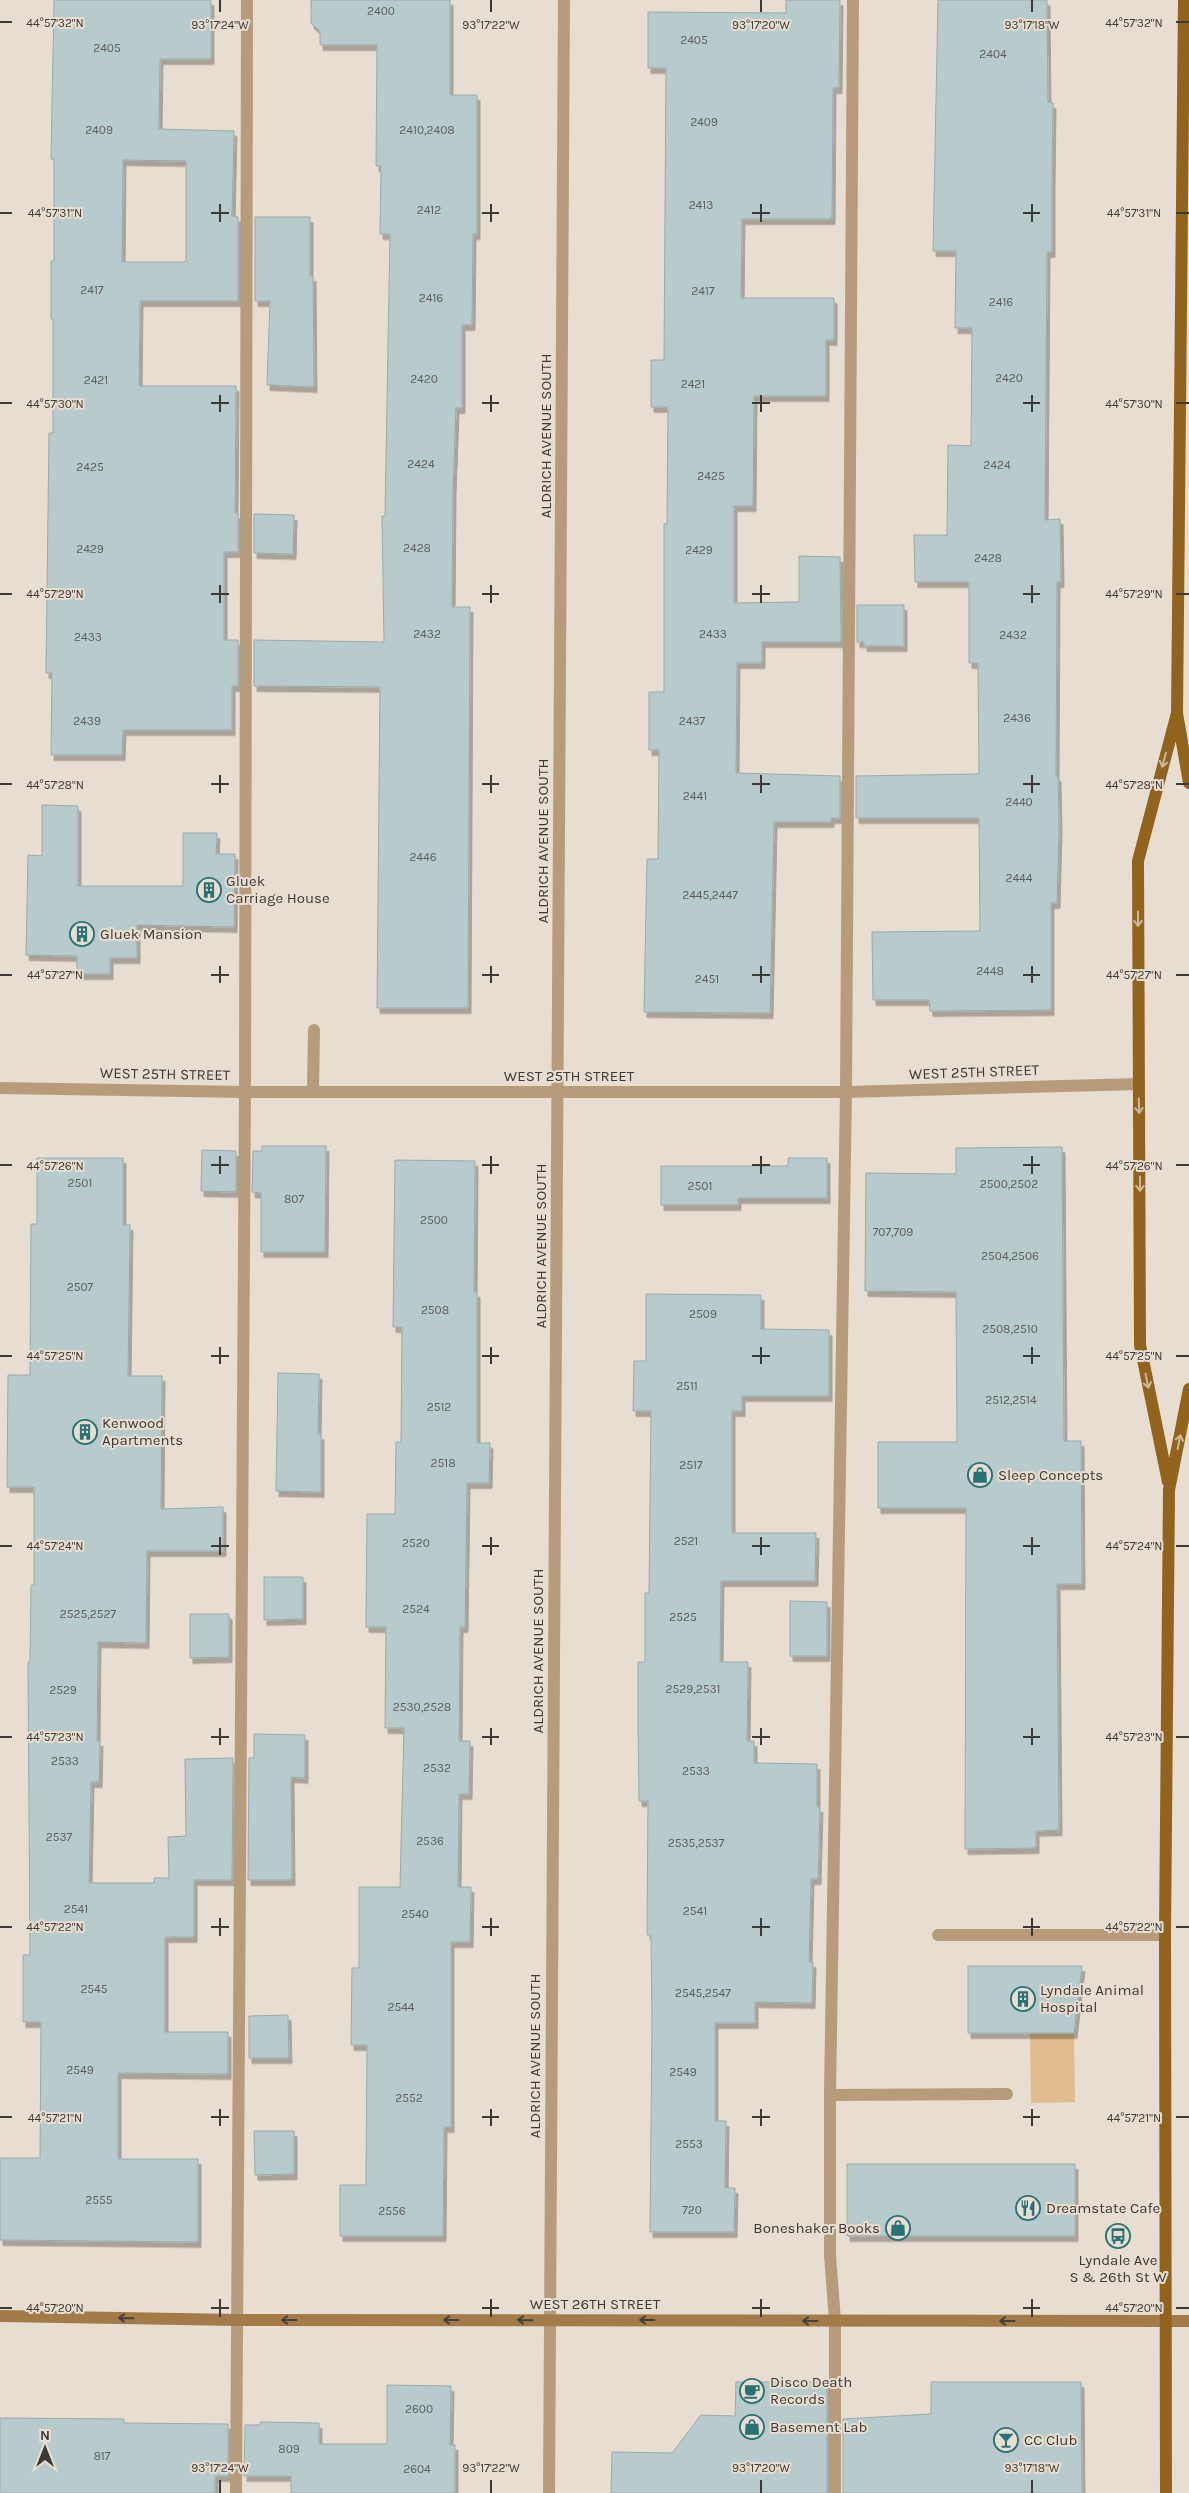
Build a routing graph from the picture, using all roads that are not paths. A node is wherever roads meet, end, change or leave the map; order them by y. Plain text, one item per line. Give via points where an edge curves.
1 (247, 0) edge
2 (564, 0) edge
3 (853, 0) edge
4 (1184, 0) edge
5 (1177, 713) junction
6 (1189, 784) edge
7 (314, 1030) dead end
8 (1139, 1084) junction
9 (0, 1088) edge
10 (245, 1092) junction
11 (313, 1092) junction
12 (559, 1092) junction
13 (846, 1092) junction
14 (1189, 1389) edge
15 (1169, 1490) junction
16 (938, 1935) dead end
17 (1165, 1935) junction
18 (1007, 2094) dead end
19 (830, 2095) junction
20 (0, 2316) edge
21 (238, 2320) junction
22 (550, 2321) junction
23 (835, 2321) junction
24 (1166, 2321) junction
25 (1189, 2321) edge
26 (236, 2493) edge
27 (549, 2493) edge
28 (835, 2493) edge
29 (1166, 2493) edge

1 - 10 street
2 - 12 street, ALDRICH AVENUE SOUTH
3 - 13 street
4 - 5 main road
5 - 6 main road
5 -> 8 main road via 1138,861
7 - 11 street
8 - 13 street, WEST 25TH STREET
8 -> 15 main road via 1140,1345
9 - 10 street, WEST 25TH STREET
10 - 11 street, WEST 25TH STREET
10 - 21 street
11 - 12 street, WEST 25TH STREET
12 - 13 street, WEST 25TH STREET
12 - 22 street, ALDRICH AVENUE SOUTH
13 - 19 street
15 -> 14 main road
15 - 17 main road
16 - 17 street
17 - 24 main road
18 - 19 street
19 - 23 street via 830,2272
21 -> 20 street, WEST 26TH STREET
22 -> 21 street, WEST 26TH STREET
21 - 26 street
23 -> 22 street, WEST 26TH STREET
22 - 27 street, ALDRICH AVENUE SOUTH
24 -> 23 street, WEST 26TH STREET
23 - 28 street
24 - 25 street, WEST 26TH STREET
24 - 29 main road

